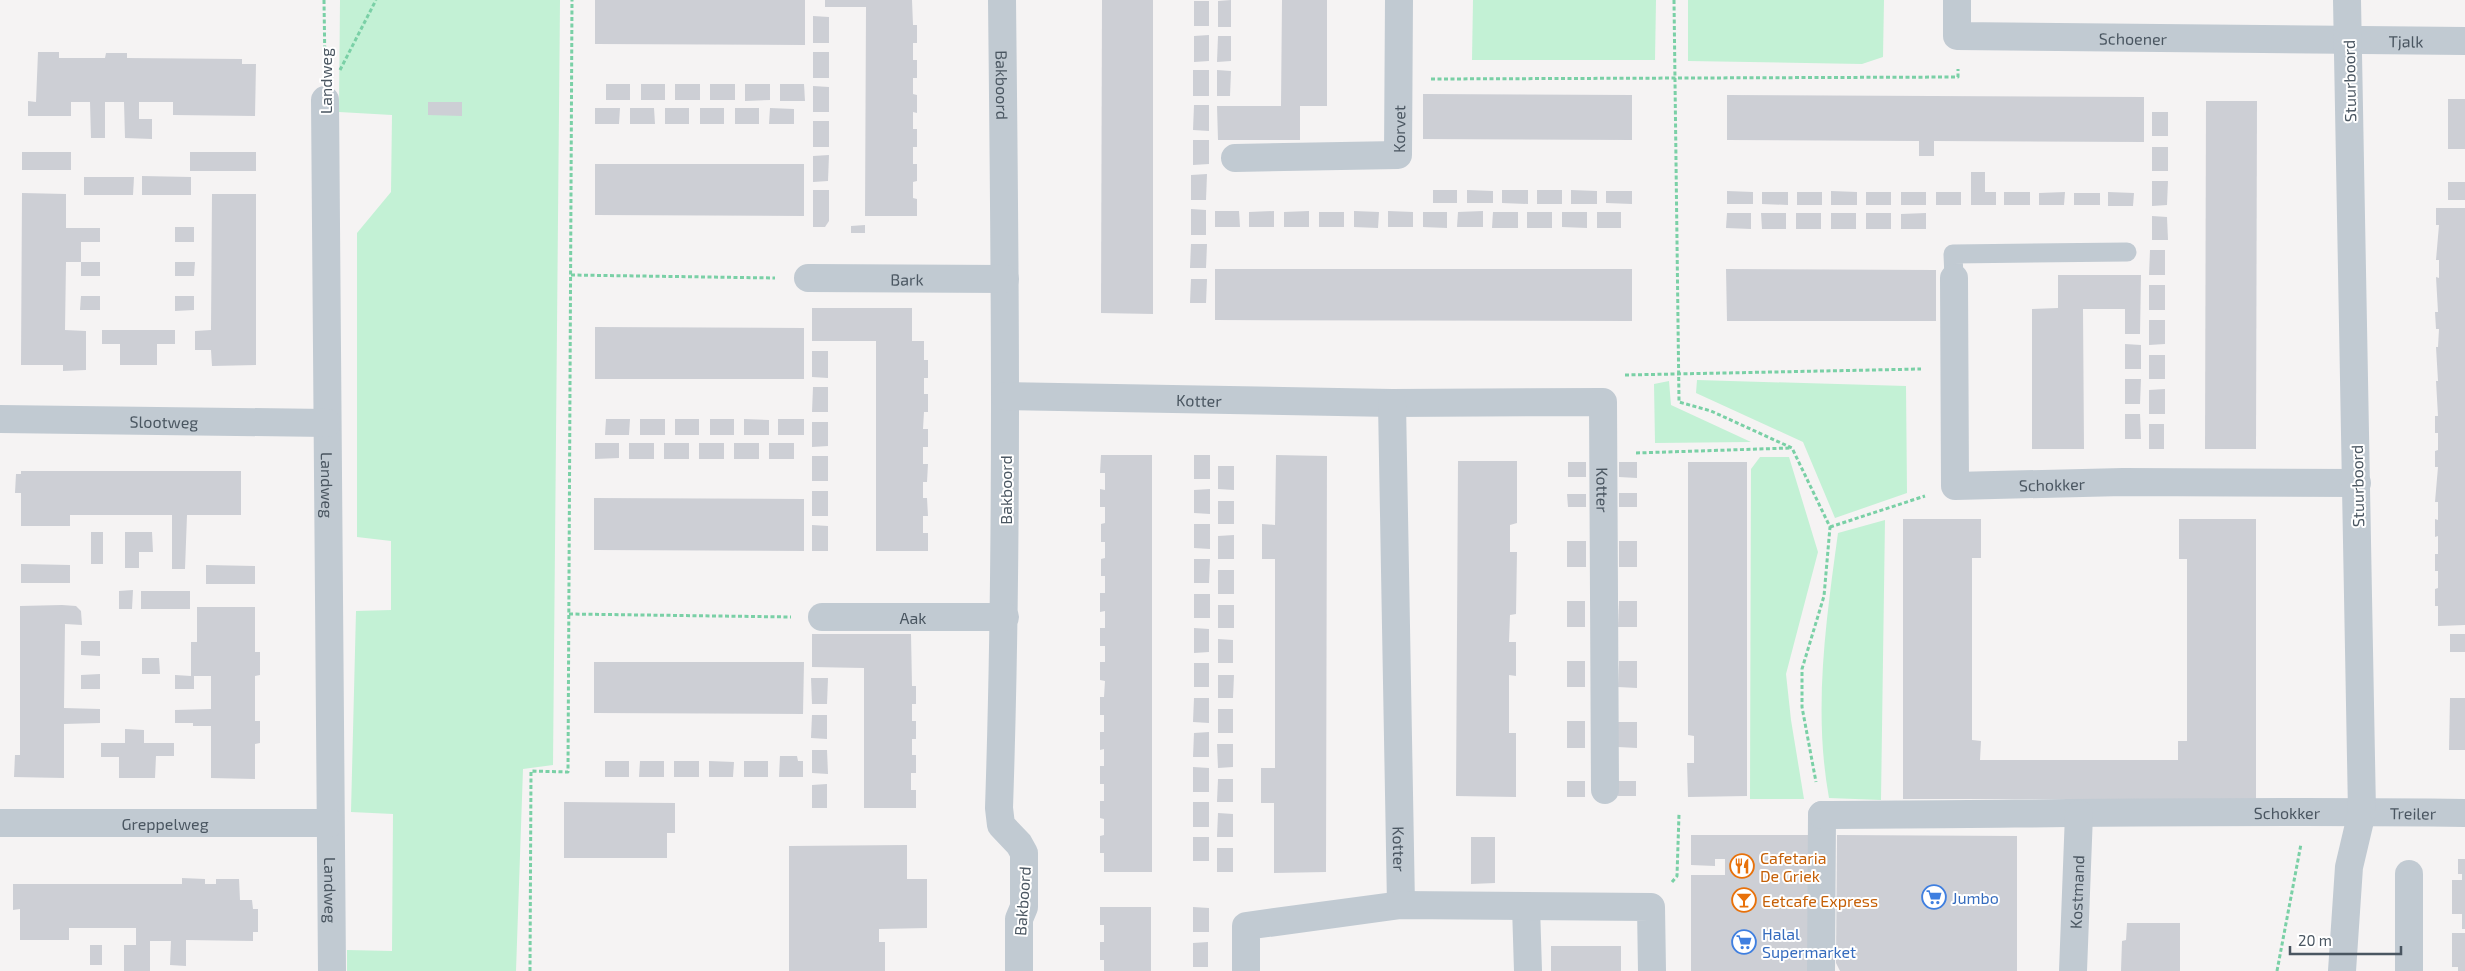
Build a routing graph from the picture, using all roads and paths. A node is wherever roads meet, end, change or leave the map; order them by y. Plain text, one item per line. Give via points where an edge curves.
1 (324, 0) edge
2 (376, 0) edge
3 (572, 0) edge
4 (1002, 0) edge
5 (1399, 0) edge
6 (1674, 0) edge
7 (1957, 0) edge
8 (2347, 0) edge
9 (1957, 36) junction
10 (2348, 41) junction
11 (2465, 41) edge
12 (1398, 79) junction
13 (1676, 79) junction
14 (325, 100) junction
15 (1234, 158) dead end
16 (2127, 252) dead end
17 (571, 275) junction
18 (808, 278) joint
19 (1954, 278) joint
20 (1005, 279) junction
21 (1954, 369) junction
22 (1679, 373) junction
23 (1005, 396) junction
24 (1603, 402) junction
25 (1392, 403) junction
26 (0, 419) edge
27 (327, 423) junction
28 (1792, 448) junction
29 (1603, 454) junction
30 (2357, 483) junction
31 (1955, 486) junction
32 (1830, 528) junction
33 (569, 614) junction
34 (822, 617) joint
35 (1005, 617) junction
36 (1605, 790) dead end
37 (2307, 810) junction
38 (2362, 812) junction
39 (2465, 813) edge
40 (1679, 814) dead end
41 (2079, 814) junction
42 (1822, 815) junction
43 (0, 823) edge
44 (330, 823) junction
45 (2409, 874) dead end
46 (1401, 905) junction
47 (1526, 906) junction
48 (1650, 907) junction
49 (332, 971) edge
50 (530, 971) edge
51 (1019, 971) edge
52 (1246, 971) edge
53 (1528, 971) edge
54 (1652, 971) edge
55 (1821, 971) edge
56 (2074, 971) edge
57 (2277, 971) edge
58 (2342, 971) edge
59 (2409, 971) edge

1 - 14 path, Landweg
2 - 14 path
3 - 17 path
4 - 20 street, Bakboord
5 - 12 street, Korvet
6 - 13 path
7 - 9 street
8 - 10 street, Stuurboord
9 - 10 street, Schoener
9 - 13 path via 1958,77
10 - 11 street, Tjalk
10 - 30 street, Stuurboord
12 - 13 path
12 - 15 street, Korvet via 1398,155
13 - 22 path
14 - 27 street, Landweg
16 - 19 lane via 1953,254
17 - 18 path
17 - 33 path
18 - 20 street, Bark
19 - 21 street
20 - 23 street, Bakboord
21 - 22 path
21 - 31 street
22 - 24 path via 1624,376
22 - 28 path via 1679,402 1711,411
23 - 25 street, Kotter
23 - 35 street, Bakboord
24 - 25 street, Kotter
24 - 29 street, Kotter
25 - 46 street, Kotter
26 - 27 street, Slootweg
27 - 44 street, Landweg
28 - 29 path
28 - 32 path
29 - 36 street, Kotter
30 - 31 street, Schokker via 2123,482
30 - 38 street, Stuurboord
31 - 32 path
32 - 42 path via 1824,596 1802,669 1802,707
33 - 34 path
33 - 50 path via 568,772 531,771
34 - 35 street, Aak
35 - 51 street, Bakboord via 1000,815 1002,825 1024,853
37 - 38 street, Schokker
37 - 41 street, Schokker
37 - 57 path
38 - 39 street, Treiler
38 - 58 street, Stuurboord via 2349,867
40 - 48 path via 1677,876
41 - 42 street, Schokker
41 - 56 street, Kostmand
42 - 55 street
43 - 44 street, Greppelweg
44 - 49 street, Landweg
45 - 59 street
46 - 47 street
46 - 52 street via 1246,926
47 - 48 street
47 - 53 street
48 - 54 street

